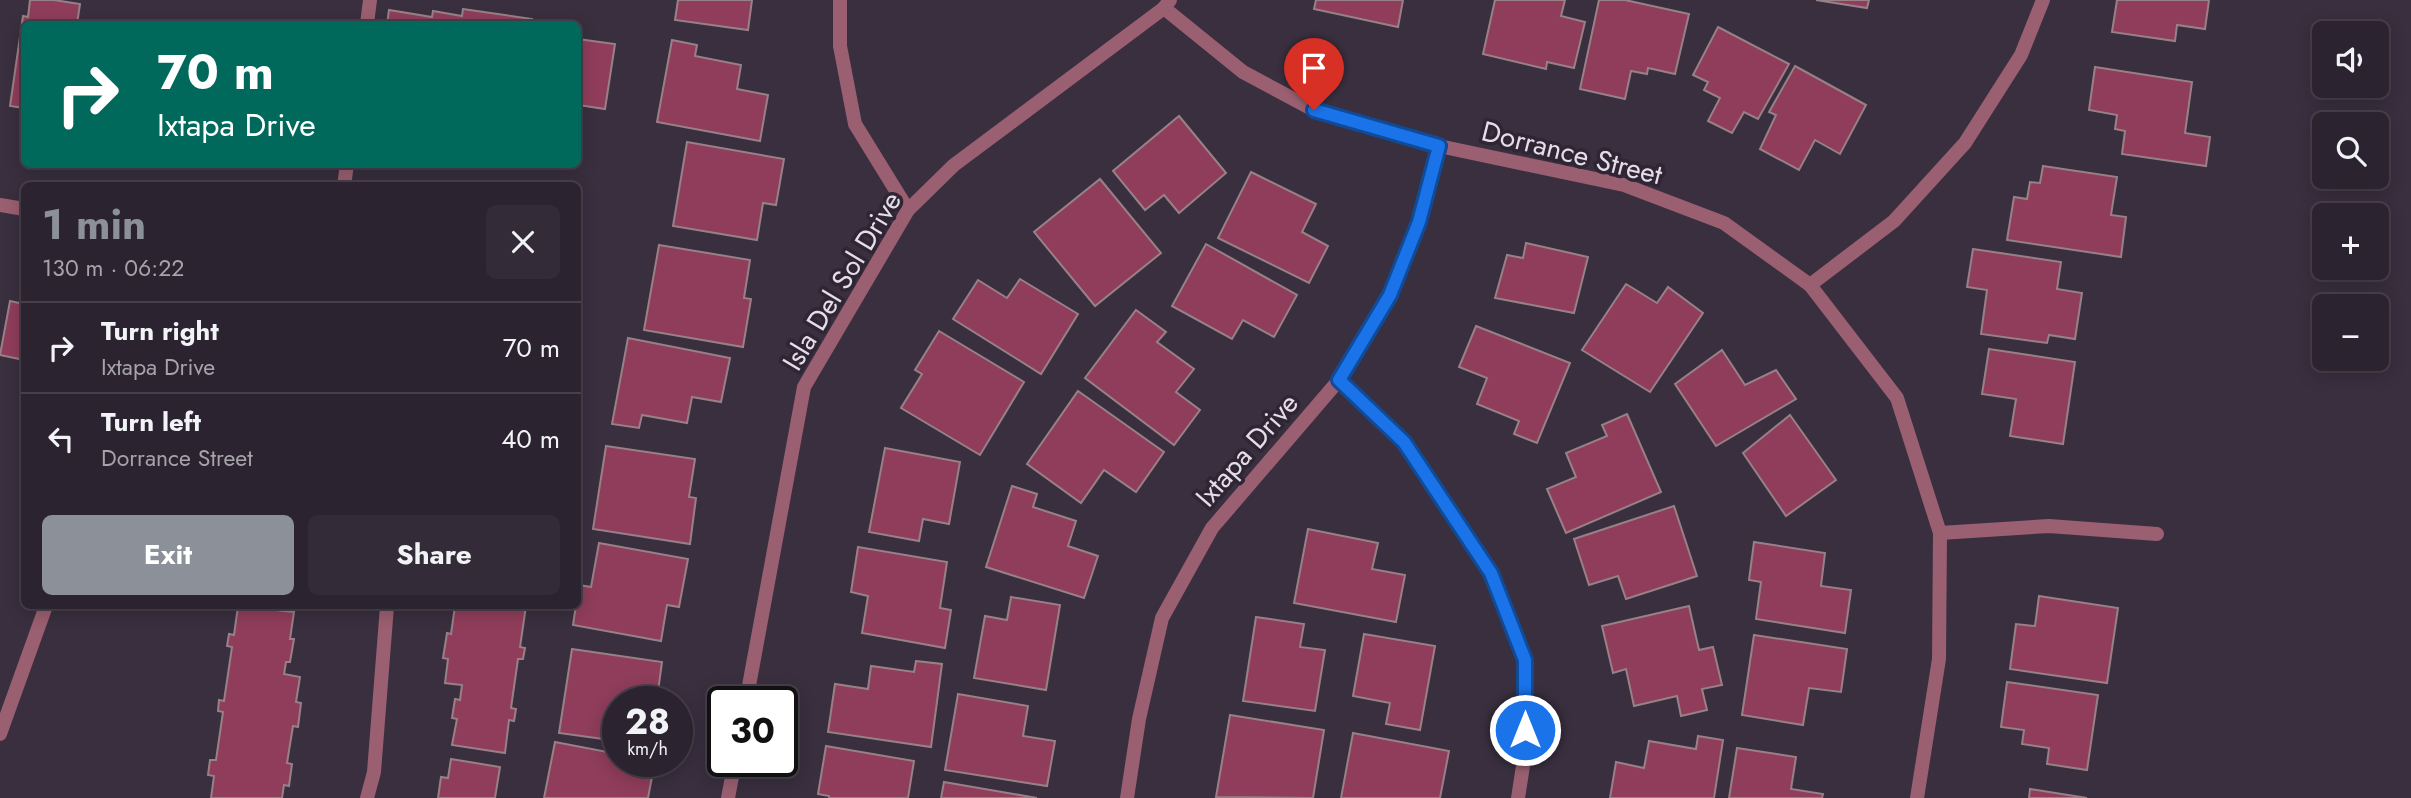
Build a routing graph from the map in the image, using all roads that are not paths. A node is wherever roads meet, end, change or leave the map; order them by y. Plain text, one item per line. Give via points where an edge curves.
1 (370, 0) edge
2 (840, 0) edge
3 (2043, 0) edge
4 (1167, 4) edge
5 (367, 21) edge
6 (1439, 146) junction
7 (0, 205) edge
8 (21, 208) edge
9 (908, 211) junction
10 (1810, 285) junction
11 (1339, 380) junction
12 (1940, 533) junction
13 (2157, 534) dead end
14 (45, 609) edge
15 (387, 609) edge
16 (749, 686) edge
17 (0, 734) edge
18 (732, 777) edge
19 (367, 798) edge
20 (728, 798) edge
21 (1127, 798) edge
22 (1518, 798) edge
23 (1917, 798) edge

1 - 5 street
2 - 9 street via 840,46 855,124
3 - 10 street via 2021,55 1965,143 1894,221
4 - 6 street, Dorrance Street via 1243,72 1314,110
4 - 9 street, Isla Del Sol Drive via 954,165
6 - 10 street, Dorrance Street via 1624,185 1724,223
6 - 11 street, Ixtapa Drive via 1419,222 1390,295
7 - 8 street
9 - 16 street, Isla Del Sol Drive via 804,387
10 - 12 street, Dorrance Street via 1897,398
11 - 21 street, Ixtapa Drive via 1212,528 1162,618
11 - 22 street via 1404,442 1491,573 1525,660 1525,753
12 - 13 street via 2049,526
12 - 23 street, Dorrance Street via 1939,659
14 - 17 street
15 - 19 street via 374,772
18 - 20 street

